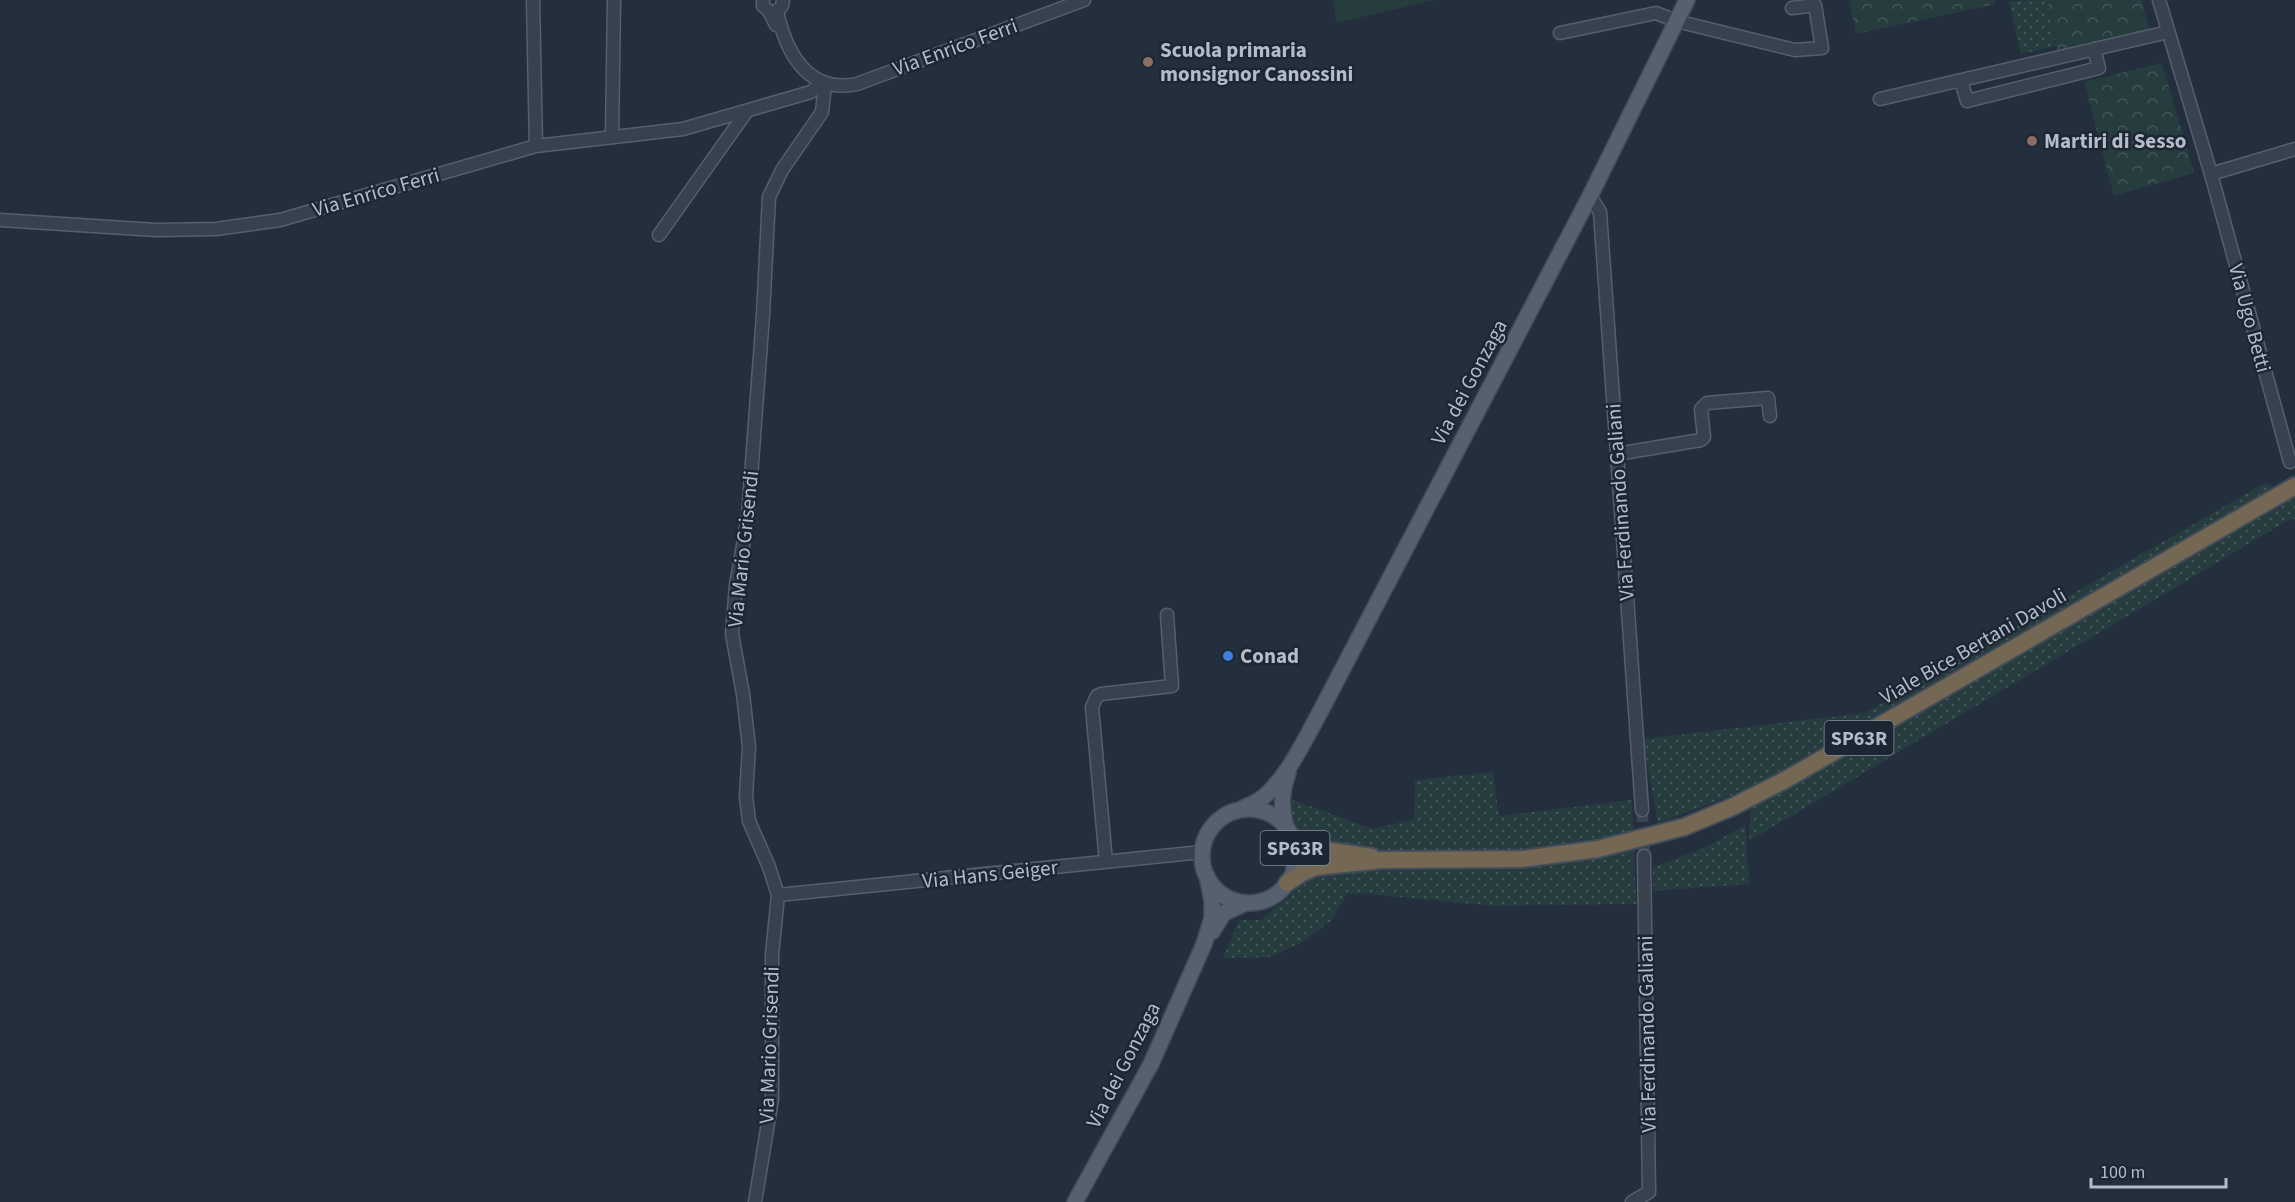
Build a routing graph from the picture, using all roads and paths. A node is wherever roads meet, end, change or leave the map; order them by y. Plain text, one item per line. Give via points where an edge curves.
1 (533, 0) edge
2 (615, 0) edge
3 (1084, 0) edge
4 (1687, 0) edge
5 (2159, 0) edge
6 (769, 4) edge
7 (1792, 8) dead end
8 (1676, 21) junction
9 (2168, 32) junction
10 (1560, 33) dead end
11 (2094, 49) junction
12 (1961, 81) junction
13 (823, 84) junction
14 (1880, 99) dead end
15 (747, 111) junction
16 (612, 137) junction
17 (536, 146) junction
18 (2295, 149) edge
19 (2211, 174) junction
20 (1590, 196) junction
21 (0, 220) edge
22 (659, 235) dead end
23 (1770, 416) dead end
24 (1617, 454) junction
25 (2290, 462) dead end
26 (2295, 486) edge
27 (1167, 615) dead end
28 (1293, 759) junction
29 (1240, 810) junction
30 (1642, 810) tunnel mouth
31 (1289, 834) junction
32 (1202, 852) junction
33 (1644, 856) tunnel mouth
34 (1382, 860) junction
35 (1106, 862) junction
36 (1206, 876) junction
37 (1287, 883) junction
38 (778, 895) junction
39 (1246, 903) junction
40 (1204, 944) junction
41 (755, 1202) edge
42 (1075, 1202) edge
43 (1632, 1202) edge

1 - 17 street
2 - 16 street
3 - 13 street, Via Enrico Ferri via 857,84
4 - 8 main road, Via dei Gonzaga
5 - 9 street, Via Ugo Betti
6 - 13 street via 789,49 802,67
7 - 8 street via 1815,5 1822,48 1795,50
8 - 10 street via 1656,13
8 - 20 main road, Via dei Gonzaga
9 - 11 street
9 - 19 street, Via Ugo Betti
11 - 12 street
11 - 12 street via 2099,68 1967,101
12 - 14 street
13 - 15 street, Via Enrico Ferri via 812,92
13 - 38 street, Via Mario Grisendi via 822,112 782,170 769,197 751,485 732,634 749,747 749,821
15 - 16 street, Via Enrico Ferri via 683,129
15 - 22 street
16 - 17 street, Via Enrico Ferri
17 - 21 street, Via Enrico Ferri via 280,220 216,229 156,230
18 - 19 street
19 - 25 street, Via Ugo Betti
20 - 24 street, Via Ferdinando Galiani via 1600,212
20 - 28 main road, Via dei Gonzaga
23 - 24 street via 1768,398 1707,403 1701,409 1701,440
24 - 30 street, Via Ferdinando Galiani
26 - 34 highway, Viale Bice Bertani Davoli / SP63R via 1785,780 1700,820 1620,845 1544,857
27 - 35 street via 1172,686 1101,694 1092,707
28 - 29 main road, Via dei Gonzaga via 1274,786
28 - 31 main road, Via dei Gonzaga via 1282,789 1281,805
29 - 31 main road, SP63R via 1265,812 1276,818
29 - 32 main road, SP63R via 1214,825
31 - 34 highway, SP63R via 1318,849
31 - 37 main road, SP63R via 1295,864
32 - 35 street, Via Hans Geiger
32 - 36 main road, SP63R
33 - 43 street, Via Ferdinando Galiani via 1649,1192
34 - 37 highway, SP63R via 1316,867
35 - 38 street, Via Hans Geiger
36 - 39 main road via 1223,895
36 - 40 main road, SP63R via 1212,918
37 - 39 main road, SP63R via 1269,898
38 - 41 street, Via Mario Grisendi via 771,965 772,1099
39 - 40 main road, SP63R via 1224,913
40 - 42 main road, Via dei Gonzaga / SP63R via 1151,1064

